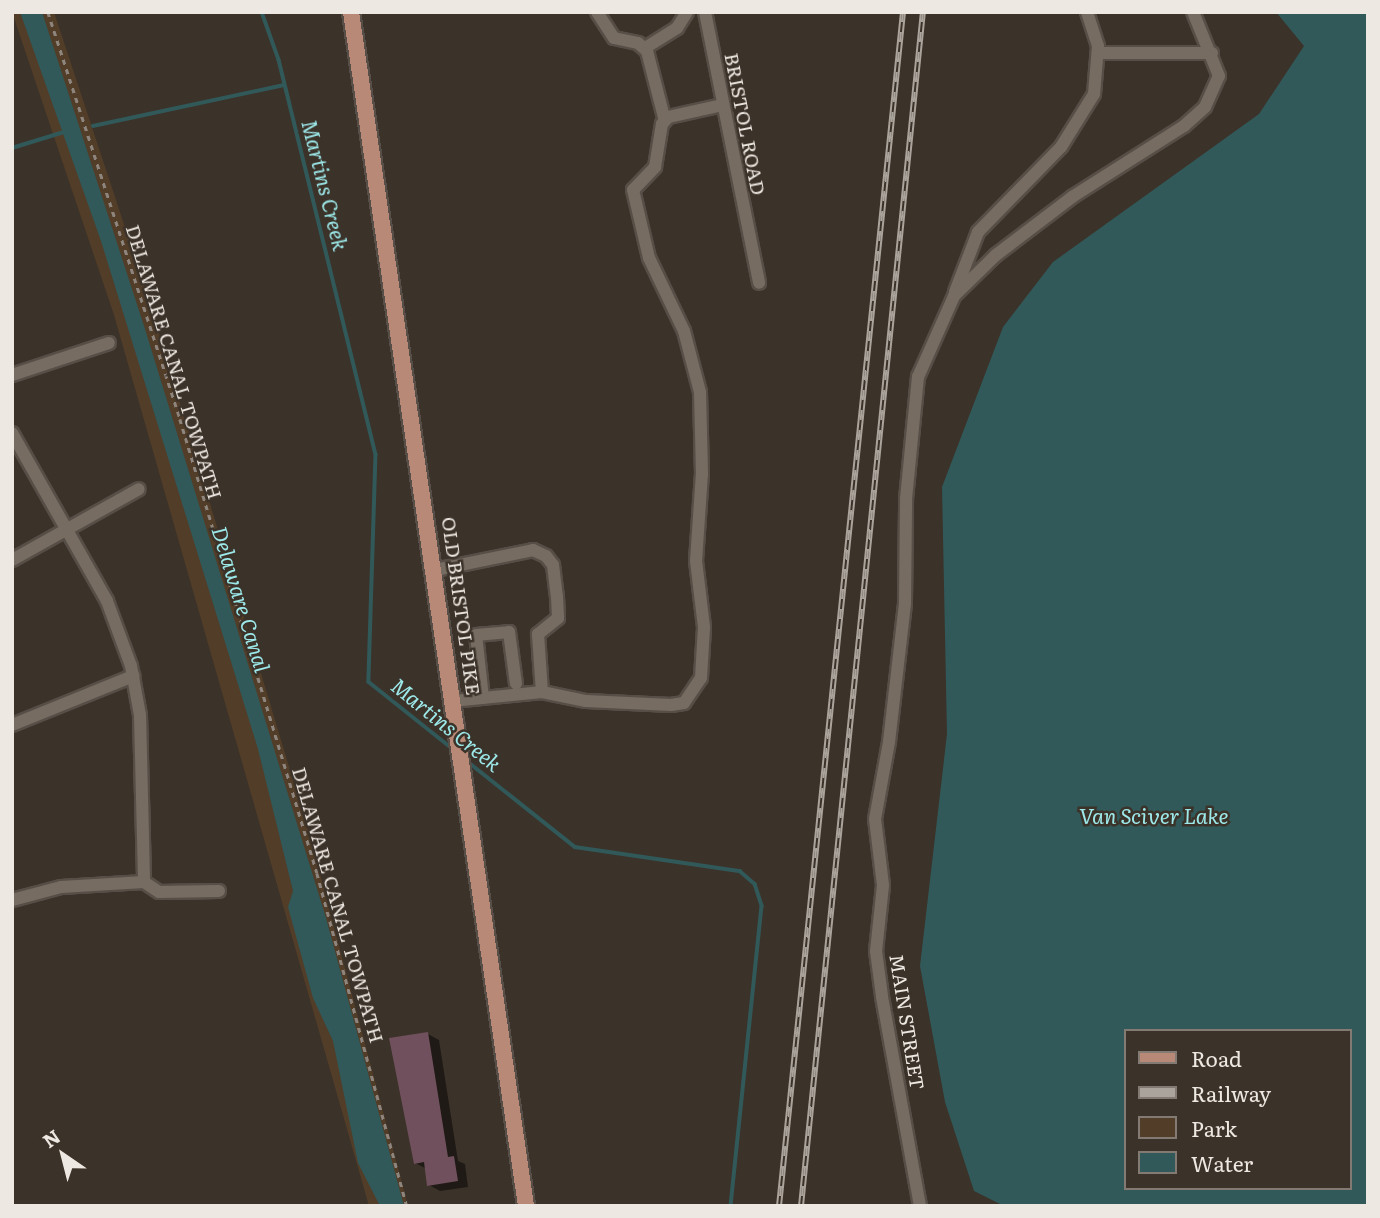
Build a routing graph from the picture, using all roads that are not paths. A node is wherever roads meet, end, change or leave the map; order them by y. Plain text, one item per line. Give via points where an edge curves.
1 (351, 12) edge
2 (597, 12) edge
3 (687, 12) edge
4 (705, 12) edge
5 (1087, 12) edge
6 (1193, 12) edge
7 (645, 48) junction
8 (1099, 53) junction
9 (1212, 53) junction
10 (722, 105) junction
11 (664, 121) junction
12 (759, 283) dead end
13 (954, 296) junction
14 (109, 343) dead end
15 (12, 375) edge
16 (12, 433) edge
17 (139, 489) dead end
18 (67, 529) junction
19 (12, 560) edge
20 (435, 570) junction
21 (133, 676) junction
22 (516, 684) dead end
23 (542, 692) junction
24 (483, 698) junction
25 (454, 701) junction
26 (12, 725) edge
27 (144, 882) junction
28 (219, 891) dead end
29 (12, 900) edge
30 (526, 1206) edge
31 (920, 1206) edge

1 - 20 main road, OLD BRISTOL PIKE
2 - 7 street via 614,38
3 - 7 street via 677,28
4 - 10 street, BRISTOL ROAD
5 - 8 street
6 - 9 street
7 - 11 street
8 - 9 street
8 - 13 street, MAIN STREET via 1094,94 1082,118 978,232
9 - 13 street via 1219,82 1194,119 1072,198 996,255
10 - 11 street
10 - 12 street, BRISTOL ROAD
11 - 23 street via 655,167 633,190 649,258 684,331 700,392 702,474 696,561 704,627 701,678 684,703 671,705 586,701
13 - 31 street, MAIN STREET via 918,377 906,499 905,603 890,743 875,819 883,885 876,951
14 - 15 street
16 - 18 street
17 - 18 street
18 - 19 street
18 - 21 street via 107,601
20 - 23 street via 499,554 533,550 546,555 553,565 558,618 538,634
20 - 25 main road, OLD BRISTOL PIKE
21 - 26 street
21 - 27 street via 139,715
22 - 24 street via 509,632 476,635
23 - 24 street
24 - 25 street
25 - 30 main road, OLD BRISTOL PIKE
27 - 28 street via 159,892
27 - 29 street via 61,887

